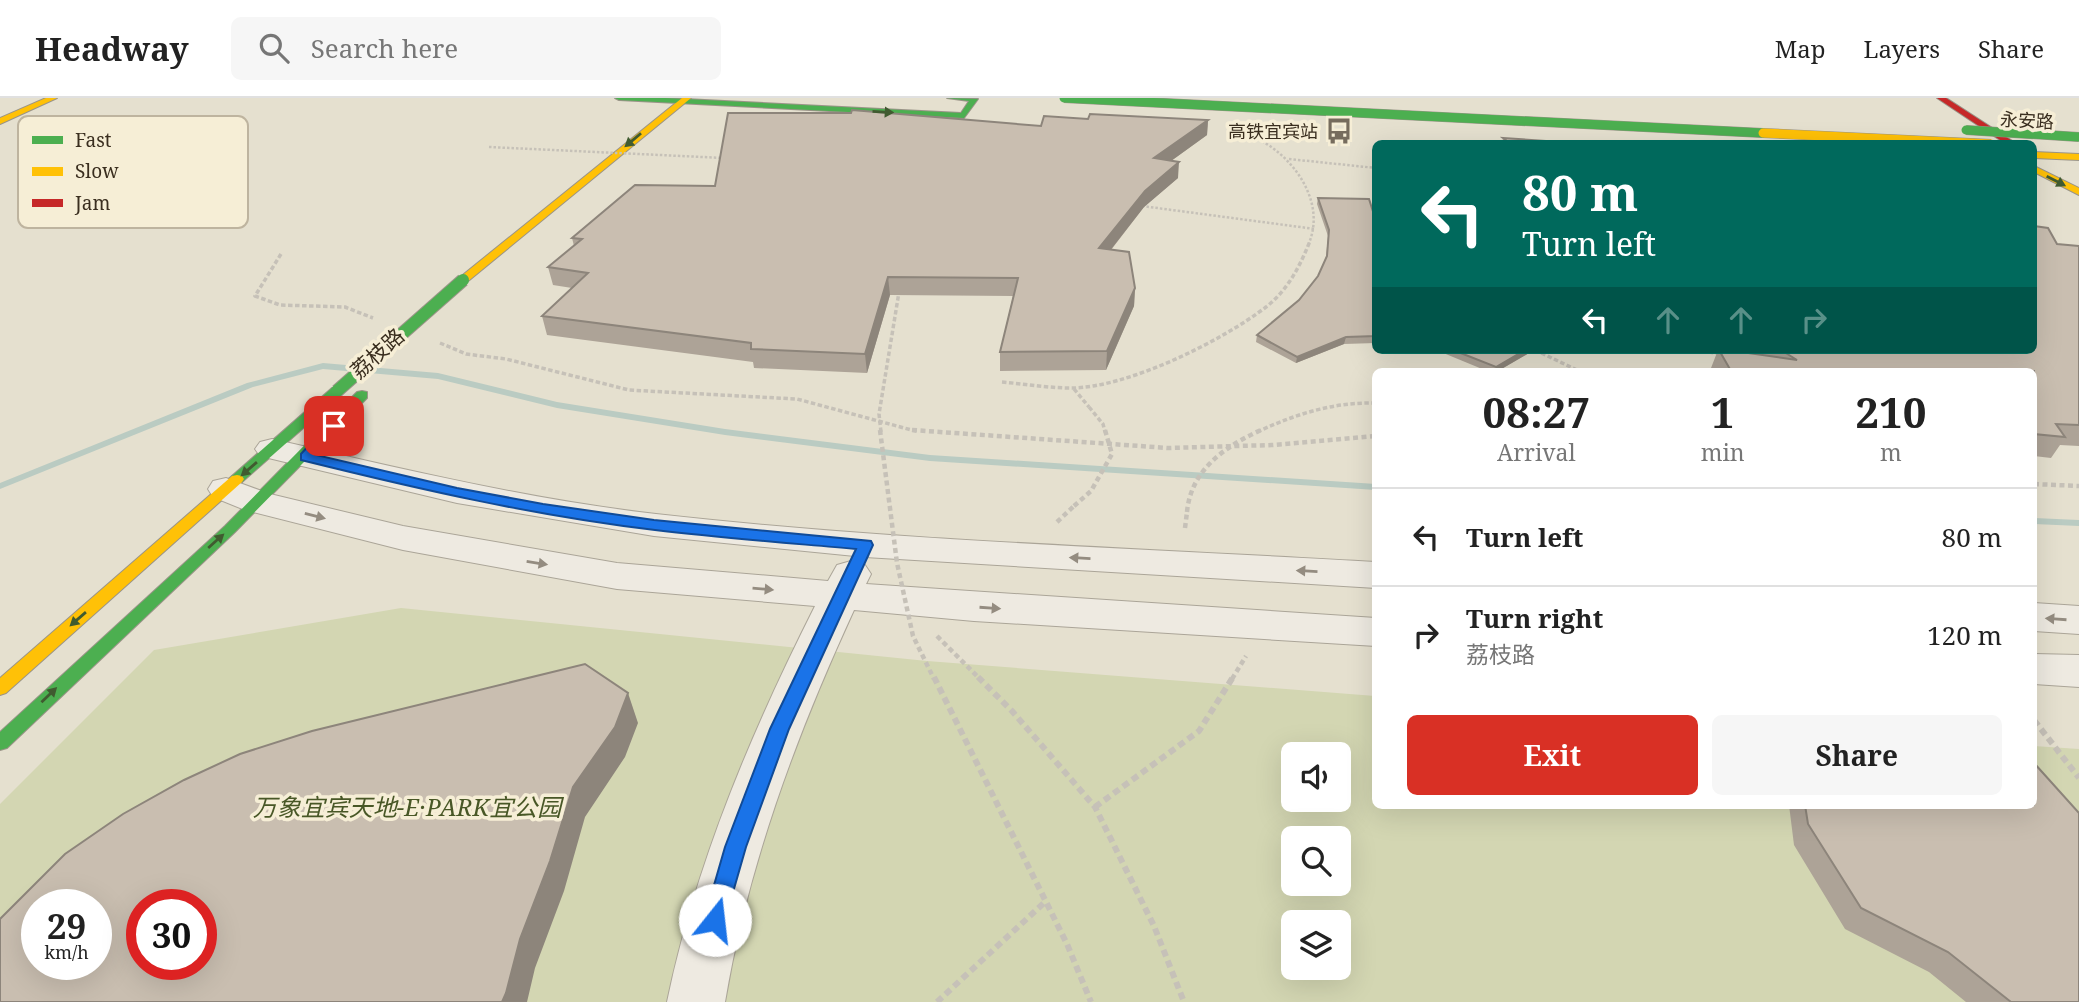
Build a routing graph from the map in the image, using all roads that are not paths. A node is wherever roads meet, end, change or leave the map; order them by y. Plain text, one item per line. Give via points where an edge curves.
1 (53, 98) edge
2 (619, 98) edge
3 (951, 98) edge
4 (1064, 98) edge
5 (1139, 98) edge
6 (1303, 98) edge
7 (683, 100) edge
8 (705, 100) edge
9 (1936, 104) edge
10 (0, 121) edge
11 (1970, 140) edge
12 (1972, 140) edge
13 (1990, 140) edge
14 (1990, 140) edge
15 (2037, 142) edge
16 (2079, 142) edge
17 (2037, 145) edge
18 (2037, 154) edge
19 (2037, 156) edge
20 (2079, 157) edge
21 (2037, 171) edge
22 (2079, 177) edge
23 (2079, 192) edge
24 (538, 240) dead end
25 (368, 390) dead end
26 (289, 453) junction
27 (242, 496) junction
28 (865, 545) junction
29 (1372, 575) edge
30 (840, 596) junction
31 (2037, 617) edge
32 (2079, 620) edge
33 (1372, 632) edge
34 (2037, 669) edge
35 (2079, 671) edge
36 (0, 688) edge
37 (0, 743) edge
38 (696, 1002) edge

1 - 10 street
2 - 7 street
8 -> 3 street via 964,116 974,99
4 - 11 street, 永安路, bridge
5 - 12 street
6 - 16 street, bridge
7 - 8 street
7 -> 26 street, 荔枝路, bridge via 463,280 337,391
8 - 24 street
9 - 13 street
9 - 14 street
15 - 16 street, 永安路
16 - 17 street
18 - 20 street, 永安路
19 - 22 street
21 -> 23 street
25 - 26 street, 荔枝路
26 - 27 street, 荔枝路
26 -> 27 street, 荔枝路
26 - 28 street via 543,508 654,525
27 -> 30 street via 403,538 603,574
27 -> 36 street, 荔枝路
37 -> 27 street, 荔枝路
29 -> 28 street
28 - 30 street
30 -> 33 street
30 - 38 street via 780,729 736,847
32 -> 31 street
34 - 35 street

